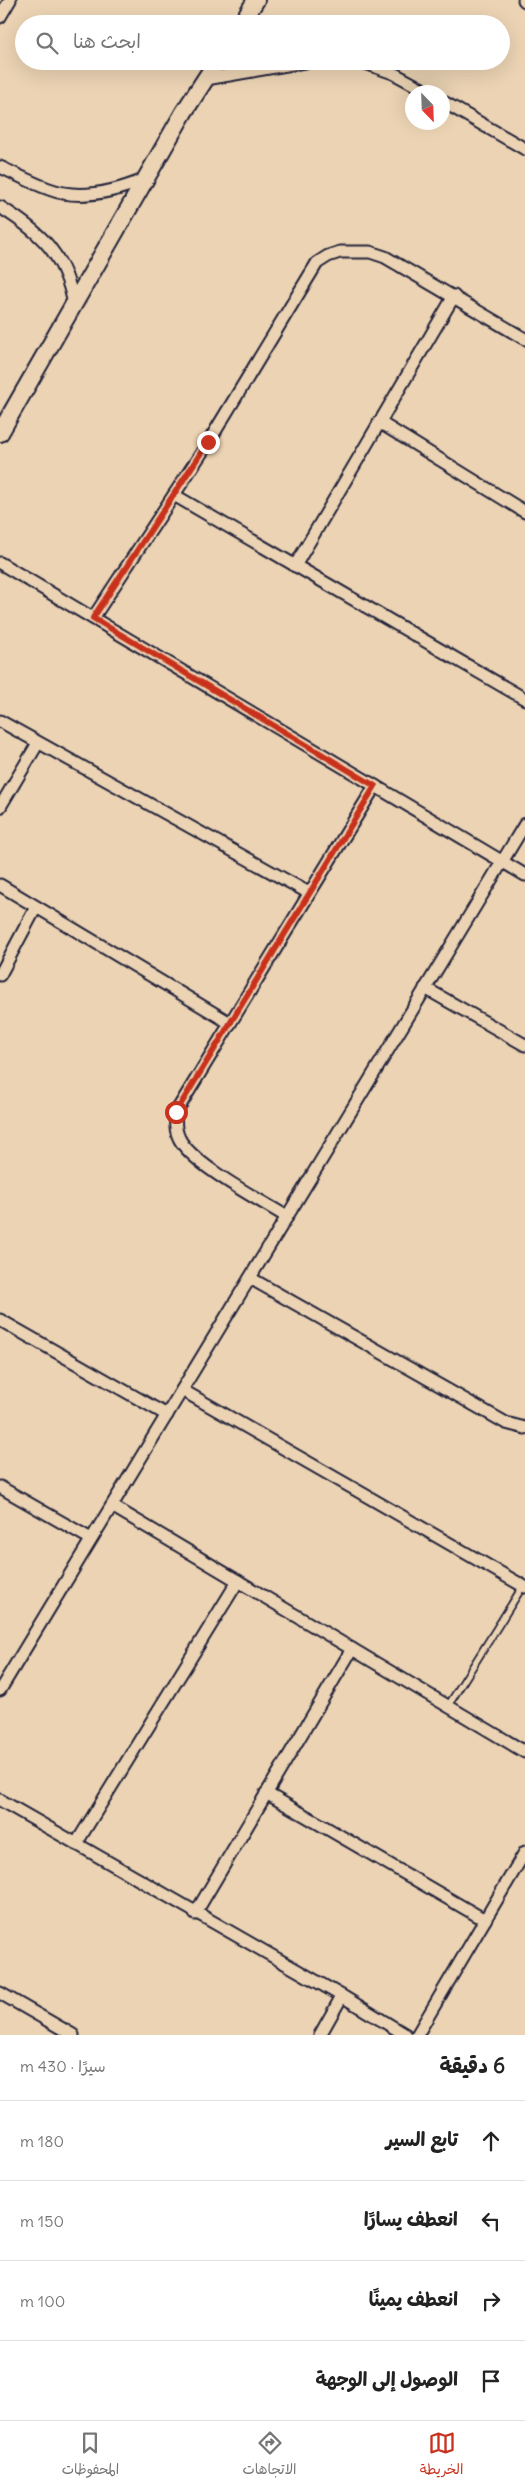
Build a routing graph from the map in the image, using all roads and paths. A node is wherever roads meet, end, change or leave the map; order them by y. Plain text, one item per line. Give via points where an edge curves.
1 (10, 0) edge
2 (256, 0) edge
3 (247, 15) edge
4 (0, 17) edge
5 (212, 70) edge
6 (258, 70) edge
7 (387, 70) edge
8 (206, 79) junction
9 (416, 85) edge
10 (450, 106) edge
11 (525, 149) edge
12 (0, 167) edge
13 (146, 179) junction
14 (0, 207) edge
15 (454, 296) junction
16 (74, 306) junction
17 (525, 339) edge
18 (379, 422) junction
19 (0, 434) edge
20 (174, 495) junction
21 (525, 512) edge
22 (0, 563) edge
23 (296, 566) junction
24 (93, 618) junction
25 (525, 699) edge
26 (0, 721) edge
27 (38, 743) junction
28 (375, 786) junction
29 (0, 807) edge
30 (525, 824) edge
31 (502, 861) junction
32 (525, 874) edge
33 (0, 885) edge
34 (309, 893) junction
35 (36, 907) junction
36 (0, 975) edge
37 (425, 988) junction
38 (230, 1023) junction
39 (525, 1045) edge
40 (287, 1217) junction
41 (250, 1278) junction
42 (0, 1320) edge
43 (182, 1390) junction
44 (167, 1415) junction
45 (525, 1428) edge
46 (0, 1487) edge
47 (112, 1506) junction
48 (91, 1539) junction
49 (238, 1581) junction
50 (524, 1586) edge
51 (352, 1649) junction
52 (0, 1690) edge
53 (448, 1706) junction
54 (525, 1752) edge
55 (266, 1793) junction
56 (0, 1800) edge
57 (76, 1844) junction
58 (525, 1852) edge
59 (195, 1914) junction
60 (485, 1920) junction
61 (0, 1993) edge
62 (342, 1996) junction
63 (73, 2035) edge
64 (320, 2035) edge
65 (406, 2035) edge
66 (417, 2035) edge

1 - 4 street
2 - 3 street
5 - 8 street
6 - 8 street
7 - 9 street
8 - 13 street
10 - 11 street
12 - 13 street via 50,190 66,193 98,193 131,186
13 - 16 street
14 - 16 street via 34,229 50,246 66,274
15 - 17 street
15 - 18 street
15 - 20 street via 386,256 370,252 340,252 322,260
16 - 19 street
18 - 21 street
18 - 23 street
20 - 23 street
20 - 24 street
22 - 24 street
23 - 25 street
24 - 28 street
26 - 27 street
27 - 29 street
27 - 34 street
28 - 31 street
28 - 34 street
30 - 31 street
31 - 32 street
31 - 37 street
33 - 35 street
34 - 38 street
35 - 36 street
35 - 38 street
37 - 39 street
37 - 40 street
38 - 40 street via 179,1106 175,1118 176,1132 183,1145 198,1160
40 - 41 street
41 - 43 street
41 - 45 street via 506,1423
42 - 44 street
43 - 44 street
43 - 50 street
44 - 47 street
46 - 48 street
47 - 48 street
47 - 49 street
48 - 52 street
49 - 51 street
49 - 57 street
50 - 53 lane
51 - 53 street
51 - 55 street
53 - 54 street
55 - 59 street
55 - 60 street
56 - 57 street
57 - 59 street
58 - 60 street
59 - 62 street
60 - 66 street
61 - 63 street
62 - 64 street
62 - 65 street

